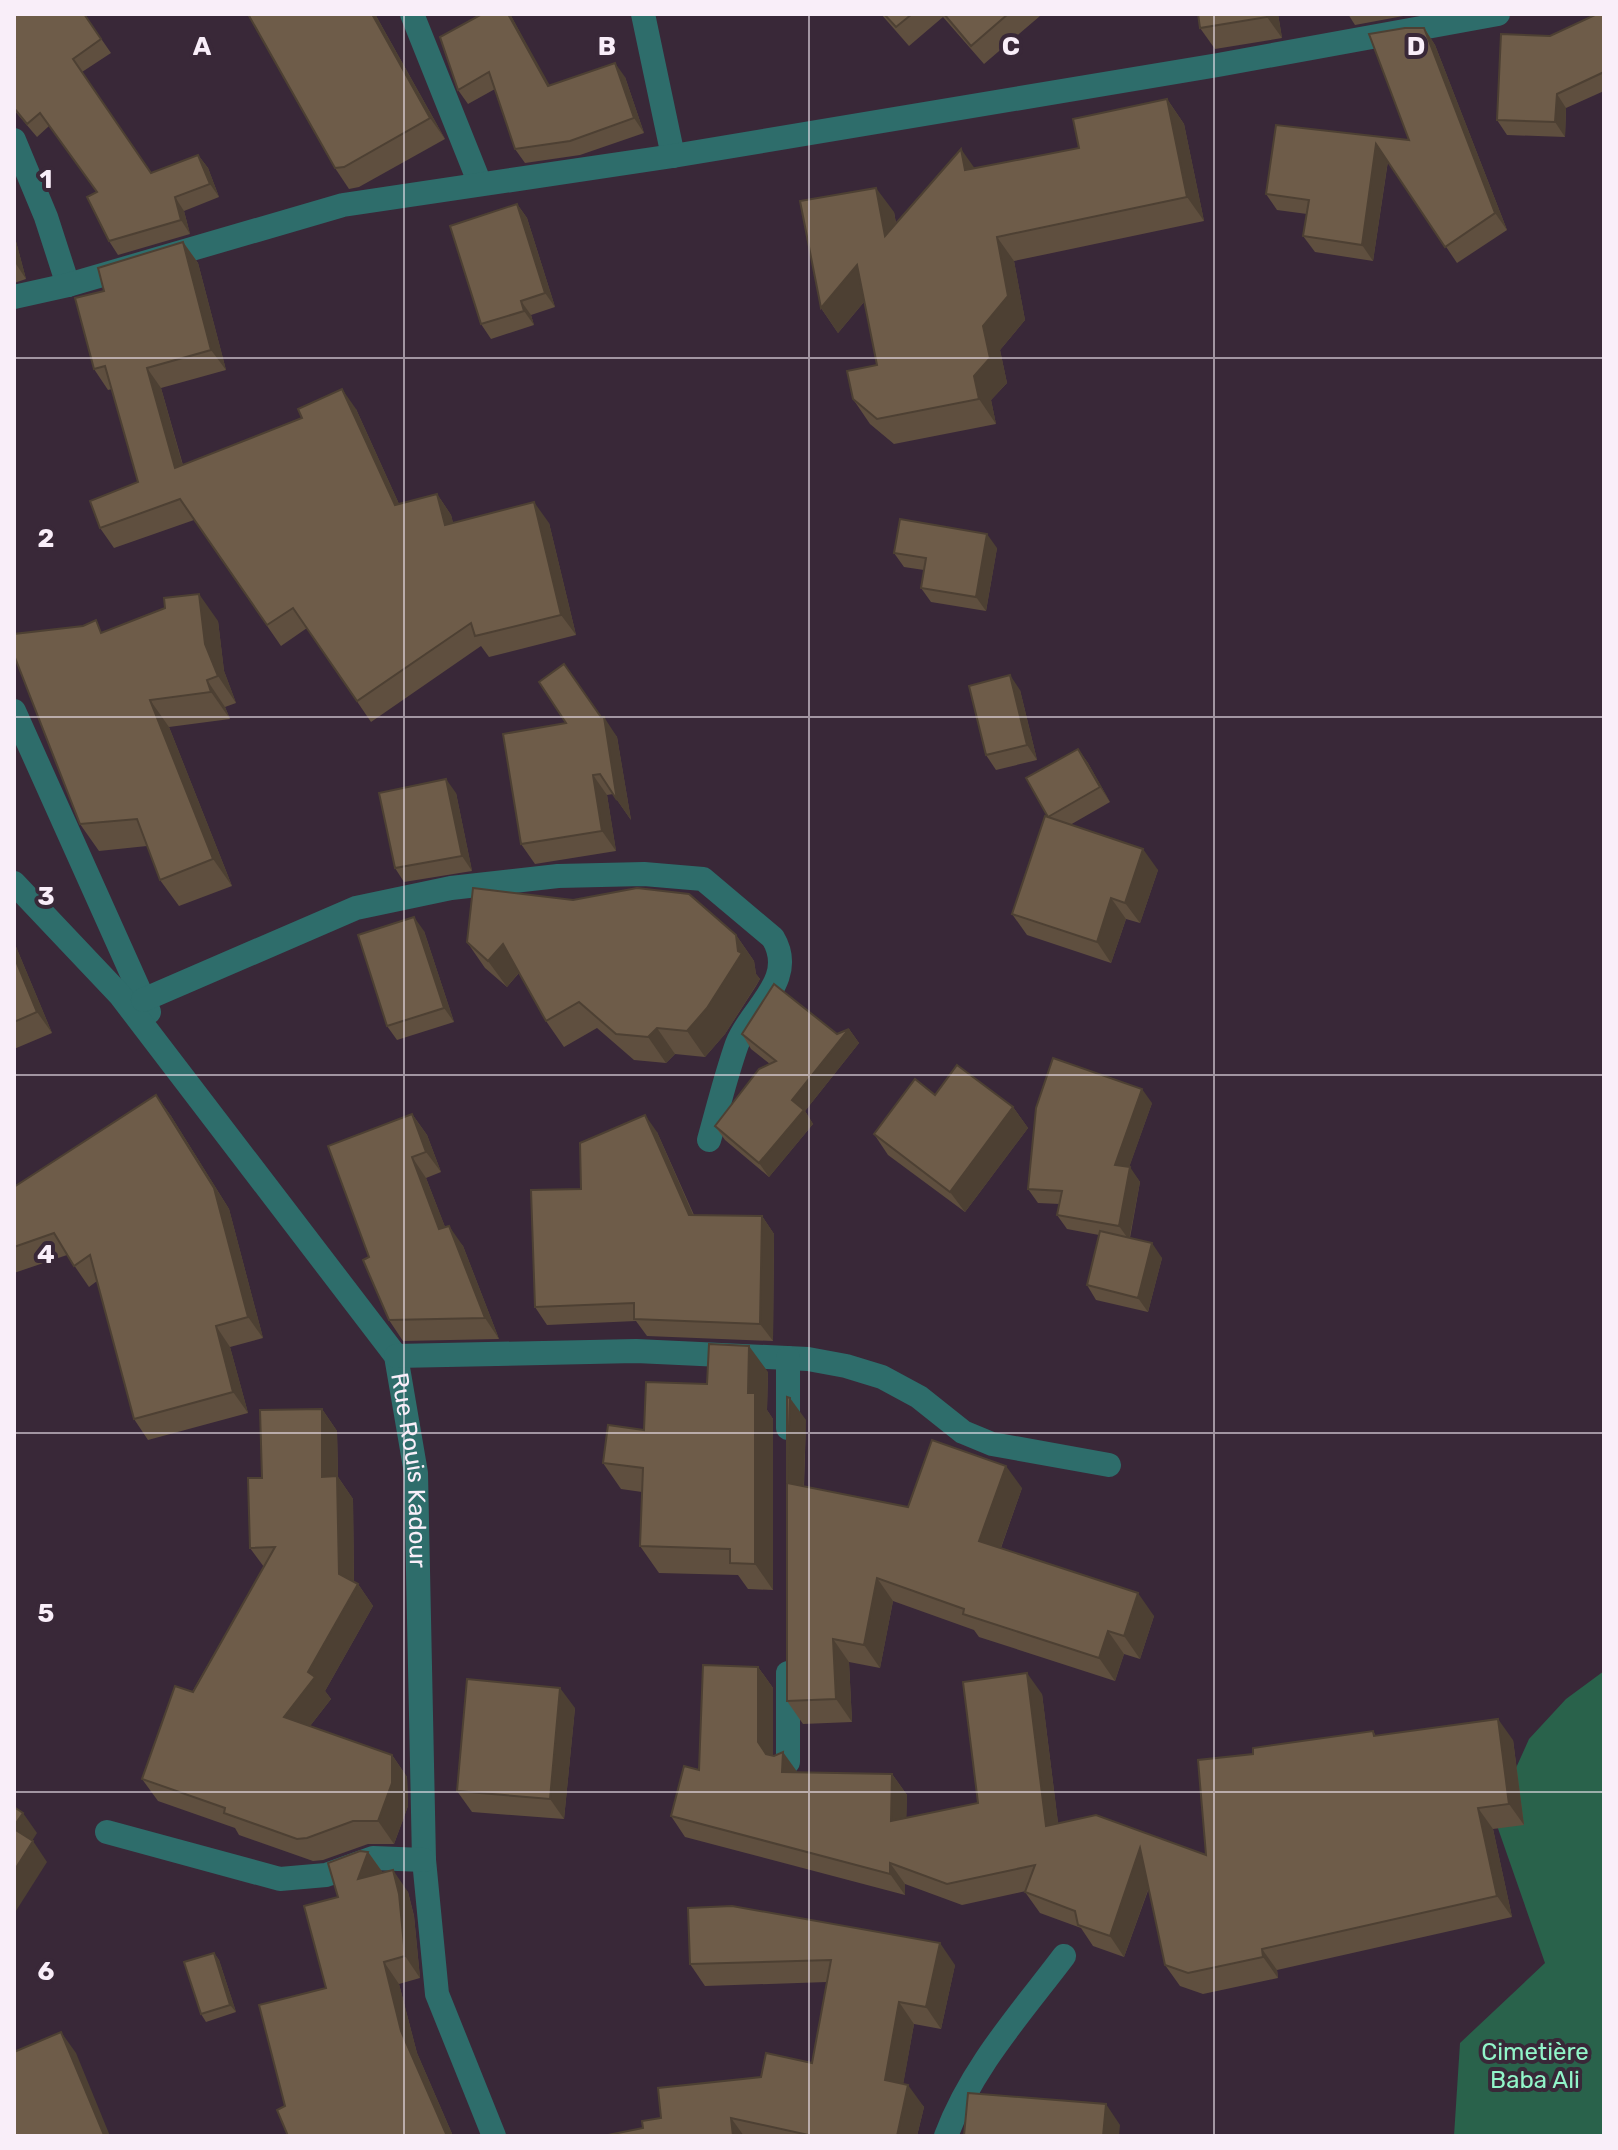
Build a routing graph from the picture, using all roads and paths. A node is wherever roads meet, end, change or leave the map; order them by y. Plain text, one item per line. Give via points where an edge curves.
1 (412, 14) edge
2 (643, 14) edge
3 (1498, 14) edge
4 (14, 140) edge
5 (673, 156) junction
6 (480, 184) junction
7 (68, 285) junction
8 (14, 297) edge
9 (14, 711) edge
10 (14, 883) edge
11 (143, 1000) junction
12 (172, 1063) junction
13 (709, 1140) dead end
14 (396, 1356) junction
15 (788, 1358) junction
16 (788, 1451) edge
17 (1109, 1465) dead end
18 (788, 1653) edge
19 (788, 1762) dead end
20 (107, 1832) dead end
21 (424, 1860) junction
22 (1064, 1956) dead end
23 (494, 2136) edge
24 (946, 2136) edge

1 - 6 street
2 - 5 street
3 - 5 street
4 - 7 street
5 - 6 street
6 - 7 street via 343,205
7 - 8 street
9 - 11 street
10 - 12 street, Rue Rouis Kadour via 120,995
11 - 12 street
11 - 13 street via 356,908 558,876 703,879 773,938 780,966 772,990 739,1040
12 - 14 street, Rue Rouis Kadour
14 - 15 street via 636,1351
14 - 21 street, Rue Rouis Kadour via 416,1473
15 - 16 street
15 - 17 street via 882,1377 919,1397 963,1432 992,1444
18 - 19 street
20 - 21 street via 280,1879 326,1875 373,1858
21 - 23 street, Rue Rouis Kadour via 437,1994
22 - 24 street via 985,2061

